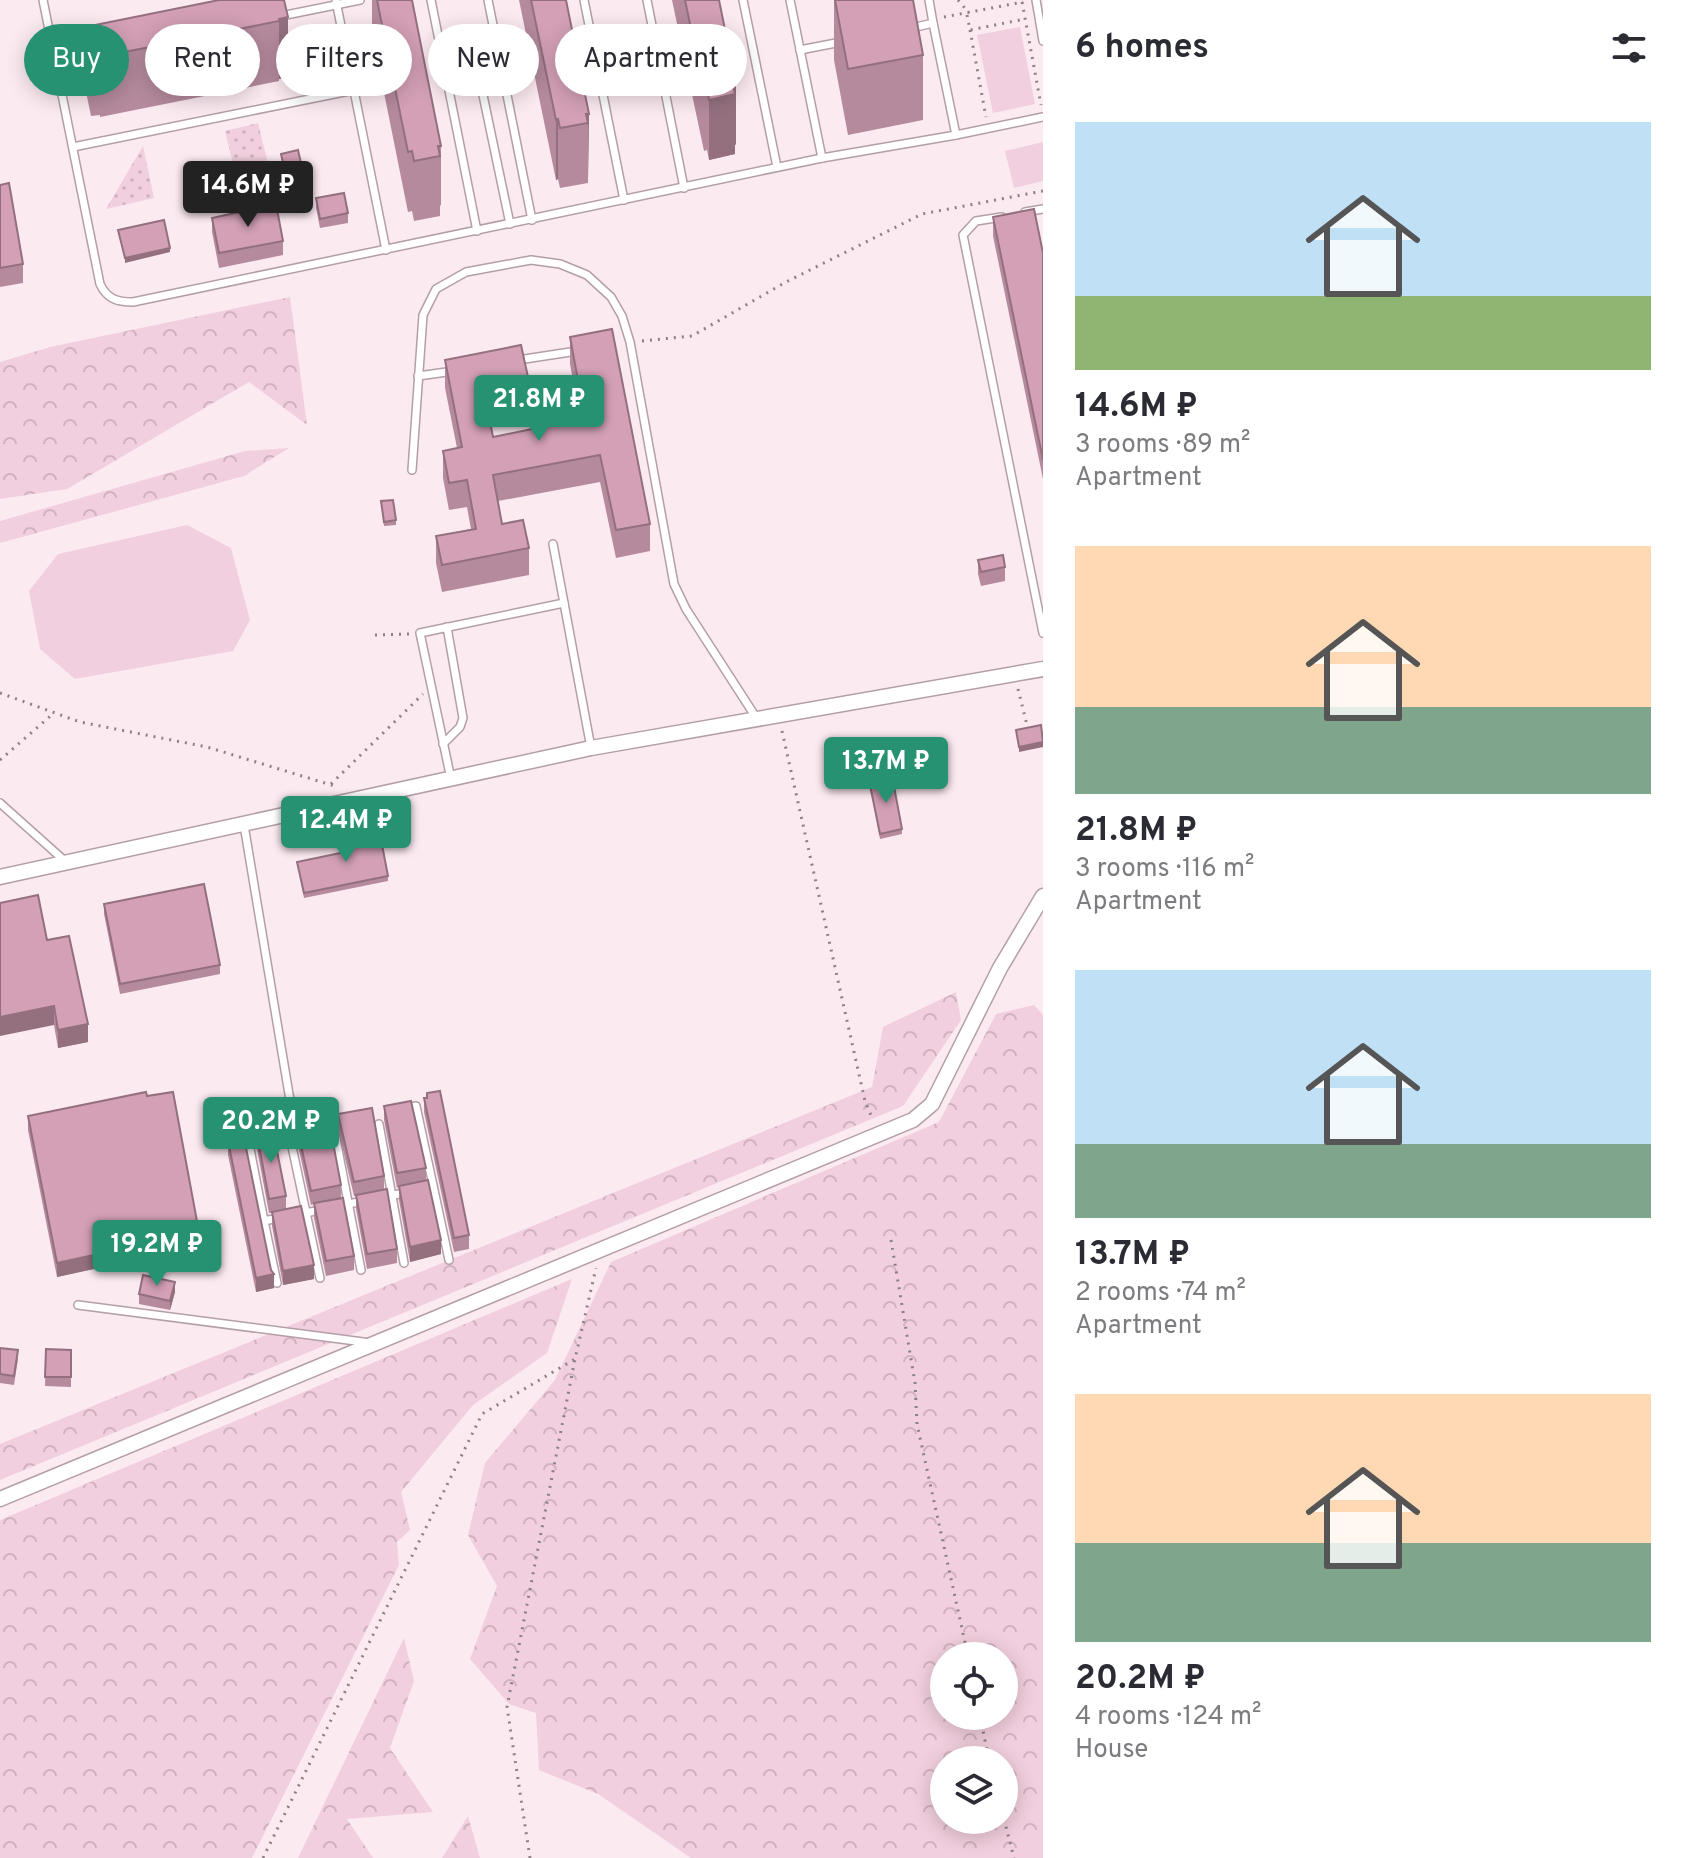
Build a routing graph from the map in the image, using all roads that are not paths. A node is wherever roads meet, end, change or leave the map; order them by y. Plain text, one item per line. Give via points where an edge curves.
1 (43, 0) edge
2 (360, 0) edge
3 (431, 0) edge
4 (488, 0) edge
5 (584, 0) edge
6 (647, 0) edge
7 (743, 0) edge
8 (790, 0) edge
9 (929, 0) edge
10 (1036, 0) edge
11 (337, 2) edge
12 (275, 17) edge
13 (933, 21) junction
14 (48, 24) edge
15 (341, 24) edge
16 (492, 24) edge
17 (904, 29) edge
18 (845, 41) edge
19 (1043, 41) edge
20 (800, 50) junction
21 (63, 96) edge
22 (324, 96) edge
23 (355, 96) edge
24 (483, 96) edge
25 (507, 96) edge
26 (1043, 115) edge
27 (956, 135) junction
28 (73, 147) junction
29 (822, 158) junction
30 (777, 167) junction
31 (684, 188) junction
32 (624, 200) junction
33 (1043, 209) edge
34 (532, 220) junction
35 (510, 224) junction
36 (477, 231) junction
37 (386, 250) junction
38 (630, 342) junction
39 (616, 344) edge
40 (589, 349) edge
41 (512, 361) edge
42 (465, 369) edge
43 (418, 376) junction
44 (412, 470) dead end
45 (553, 544) dead end
46 (564, 603) junction
47 (447, 627) junction
48 (1043, 633) edge
49 (1043, 669) edge
50 (757, 719) junction
51 (443, 744) junction
52 (591, 748) junction
53 (451, 779) junction
54 (0, 803) edge
55 (244, 825) junction
56 (67, 864) junction
57 (0, 877) edge
58 (1043, 896) edge
59 (401, 1109) edge
60 (379, 1124) dead end
61 (311, 1127) edge
62 (335, 1134) edge
63 (291, 1142) dead end
64 (250, 1149) edge
65 (433, 1187) junction
66 (391, 1196) junction
67 (348, 1204) junction
68 (305, 1213) junction
69 (264, 1221) junction
70 (449, 1260) dead end
71 (404, 1263) dead end
72 (361, 1270) dead end
73 (320, 1278) dead end
74 (277, 1283) edge
75 (78, 1305) dead end
76 (377, 1343) junction
77 (0, 1499) edge

1 - 14 lane
2 - 11 lane
3 - 36 lane
4 - 16 lane
5 - 32 lane
6 - 31 lane
7 - 30 lane
8 - 20 lane
9 - 13 lane
10 - 19 lane
11 - 12 lane
11 - 15 lane
13 - 17 lane
13 - 27 lane
18 - 20 lane
20 - 29 lane
21 - 28 lane
22 - 28 lane
23 - 37 lane
24 - 35 lane
25 - 34 lane
26 - 27 lane
27 - 29 lane
28 - 37 lane via 100,284 119,302
29 - 30 lane
30 - 31 lane
31 - 32 lane
32 - 34 lane
33 - 48 lane via 976,221 963,235
34 - 35 lane
35 - 36 lane
36 - 37 lane
38 - 39 lane
38 - 43 lane via 611,297 587,275 531,260 466,272 436,289 423,315
38 - 50 lane via 674,584
40 - 41 lane
42 - 43 lane
43 - 44 lane
45 - 46 lane
46 - 47 lane
46 - 52 lane
47 - 51 lane via 463,718
47 - 51 lane via 420,633
49 - 50 street
50 - 52 street
51 - 53 lane
52 - 53 street
53 - 55 street
54 - 56 lane
55 - 56 street
55 - 61 lane via 295,1130
56 - 57 street
58 - 76 street via 1000,968 932,1104 913,1120
59 - 65 lane via 416,1106
60 - 66 lane
62 - 67 lane
63 - 68 lane
64 - 69 lane
65 - 66 lane
65 - 70 lane
66 - 67 lane
66 - 71 lane
67 - 68 lane
67 - 72 lane
68 - 69 lane
68 - 73 lane
69 - 74 lane
75 - 76 lane
76 - 77 street

